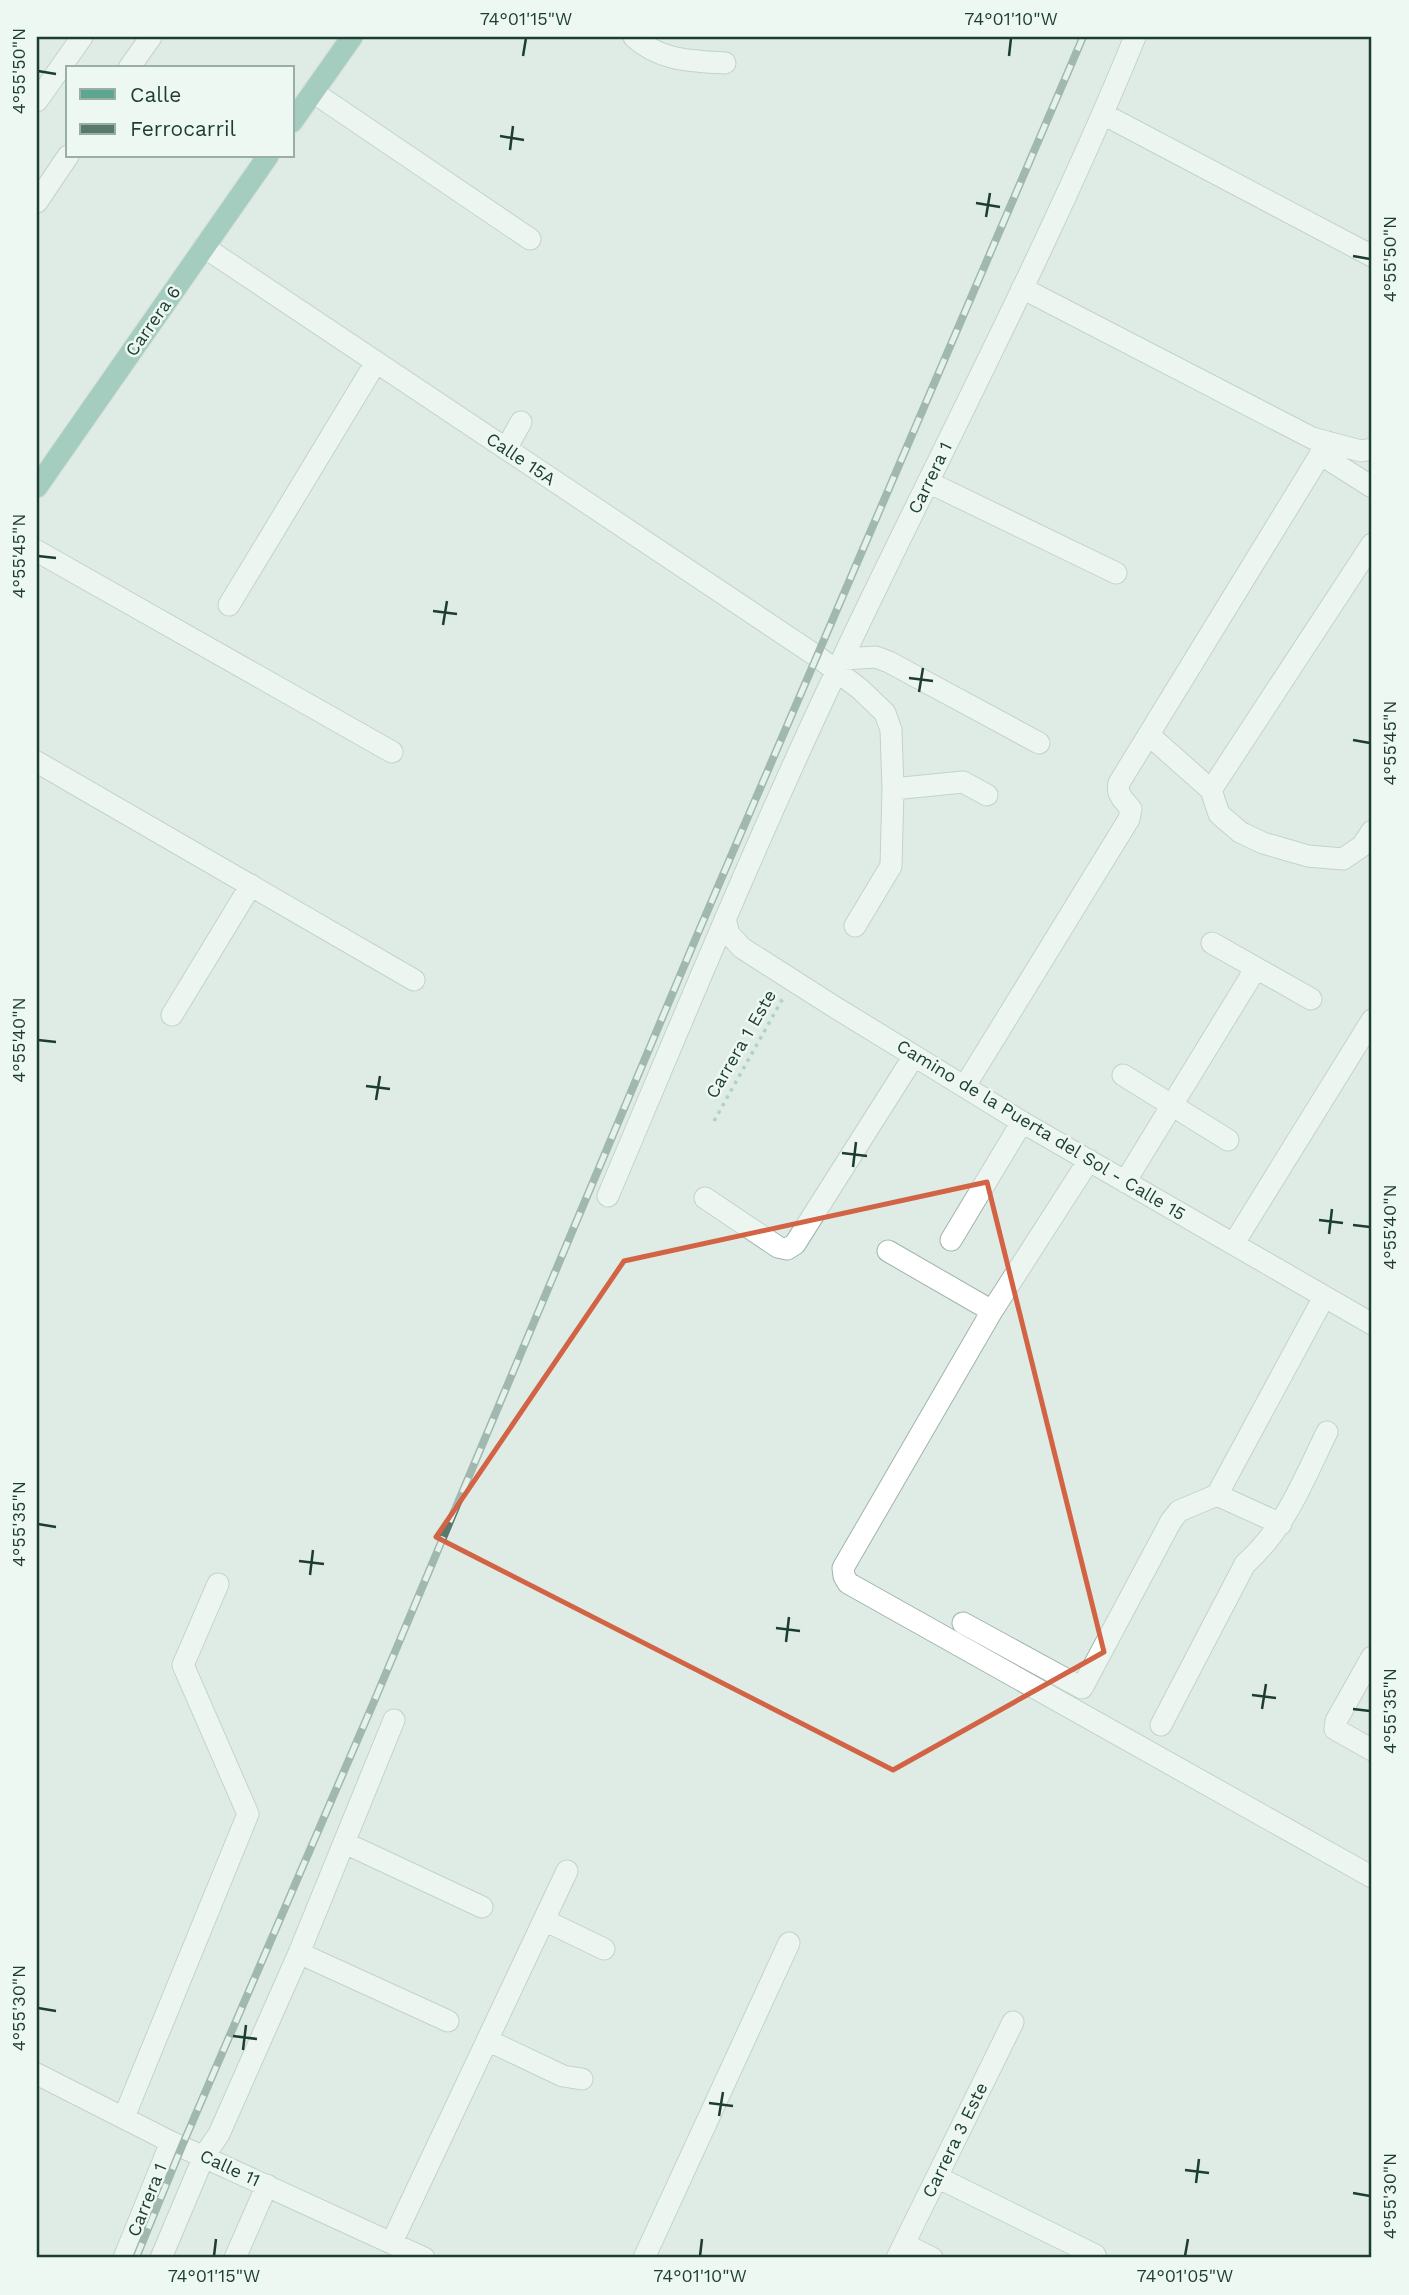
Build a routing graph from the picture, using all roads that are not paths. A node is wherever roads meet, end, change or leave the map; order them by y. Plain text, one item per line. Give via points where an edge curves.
1 (82, 37) edge
2 (151, 37) edge
3 (352, 37) edge
4 (634, 37) edge
5 (1135, 37) edge
6 (725, 63) dead end
7 (130, 66) edge
8 (313, 92) junction
9 (37, 101) edge
10 (1103, 114) junction
11 (294, 119) edge
12 (67, 158) edge
13 (267, 158) edge
14 (37, 202) edge
15 (530, 239) dead end
16 (204, 247) junction
17 (1372, 256) edge
18 (1022, 288) junction
19 (376, 362) junction
20 (521, 422) dead end
21 (1324, 448) junction
22 (506, 449) junction
23 (1372, 449) edge
24 (928, 482) junction
25 (1372, 486) edge
26 (37, 487) edge
27 (1372, 544) edge
28 (37, 551) edge
29 (1116, 573) dead end
30 (229, 605) dead end
31 (839, 665) junction
32 (1149, 735) junction
33 (1039, 743) dead end
34 (392, 752) dead end
35 (37, 762) edge
36 (893, 789) junction
37 (1211, 790) junction
38 (987, 795) dead end
39 (1372, 831) edge
40 (251, 885) junction
41 (726, 919) junction
42 (855, 926) dead end
43 (1212, 943) dead end
44 (1256, 968) junction
45 (414, 980) dead end
46 (1311, 999) dead end
47 (172, 1015) dead end
48 (1372, 1020) edge
49 (914, 1056) junction
50 (1123, 1075) dead end
51 (965, 1086) junction
52 (1171, 1107) junction
53 (1022, 1122) junction
54 (1228, 1140) dead end
55 (1089, 1160) junction
56 (1125, 1182) junction
57 (608, 1196) dead end
58 (705, 1198) dead end
59 (951, 1240) dead end
60 (1234, 1243) junction
61 (888, 1251) dead end
62 (1320, 1304) junction
63 (992, 1311) junction
64 (1372, 1324) edge
65 (1327, 1432) dead end
66 (1217, 1495) junction
67 (1281, 1524) junction
68 (218, 1584) dead end
69 (963, 1623) dead end
70 (1372, 1657) edge
71 (394, 1720) dead end
72 (1161, 1726) dead end
73 (1372, 1749) edge
74 (345, 1843) junction
75 (567, 1871) dead end
76 (1372, 1877) edge
77 (482, 1907) dead end
78 (544, 1920) junction
79 (789, 1943) dead end
80 (604, 1950) dead end
81 (299, 1953) junction
82 (447, 2021) dead end
83 (1013, 2022) dead end
84 (488, 2040) junction
85 (37, 2074) edge
86 (582, 2078) dead end
87 (124, 2117) junction
88 (171, 2142) junction
89 (204, 2156) junction
90 (937, 2177) junction
91 (267, 2185) junction
92 (391, 2242) junction
93 (901, 2251) edge
94 (1095, 2255) dead end
95 (124, 2258) edge
96 (161, 2258) edge
97 (235, 2258) edge
98 (424, 2258) edge
99 (644, 2258) edge
100 (932, 2258) edge

1 - 9 street
2 - 7 street
3 - 8 main road
4 - 6 street via 656,53 680,60
5 - 10 street, Carrera 1
8 - 11 main road
8 - 15 street
10 - 17 street
10 - 18 street, Carrera 1
12 - 14 street
13 - 16 main road, Carrera 6
16 - 19 street, Calle 15A
16 - 26 main road, Carrera 6
18 - 21 street
18 - 24 street, Carrera 1
19 - 22 street, Calle 15A
19 - 30 street
20 - 22 street
21 - 23 street
21 - 25 street
21 - 32 street
22 - 31 street, Calle 15A
24 - 29 street
24 - 31 street, Carrera 1
27 - 37 street
28 - 34 street
31 - 33 street via 876,657 889,662
31 - 36 street, Calle 15A via 885,713 891,730
31 - 41 street, Carrera 1
32 - 37 street
32 - 51 street via 1117,790 1131,809 1129,819
35 - 40 street
36 - 38 street via 962,782
36 - 42 street, Calle 15A via 891,866
37 - 39 street via 1219,814 1240,832 1308,856 1343,859 1362,846
40 - 45 street
40 - 47 street
41 - 49 street, Camino de la Puerta del Sol - Calle 15 via 729,934 742,948
41 - 57 street, Carrera 1
43 - 44 street
44 - 46 street
44 - 52 street
48 - 60 street
49 - 51 street, Camino de la Puerta del Sol - Calle 15
49 - 58 street via 788,1249 778,1247
50 - 52 street
51 - 53 street, Camino de la Puerta del Sol - Calle 15
52 - 54 street
52 - 56 street
53 - 55 street, Camino de la Puerta del Sol - Calle 15
53 - 59 street
55 - 56 street, Camino de la Puerta del Sol - Calle 15
55 - 63 street
56 - 60 street, Camino de la Puerta del Sol - Calle 15
60 - 62 street, Camino de la Puerta del Sol - Calle 15
61 - 63 street
62 - 64 street, Camino de la Puerta del Sol - Calle 15
62 - 66 street
63 - 76 street via 844,1567 848,1583
65 - 67 street
66 - 67 street
66 - 69 street via 1179,1511 1171,1521 1083,1688
67 - 72 street via 1245,1564
68 - 87 street via 184,1665 248,1814
70 - 73 street via 1335,1729
71 - 74 street
74 - 77 street
74 - 81 street
75 - 78 street
78 - 80 street
78 - 84 street
79 - 99 street
81 - 82 street
81 - 89 street via 219,2134
83 - 90 street, Carrera 3 Este
84 - 86 street via 563,2076
84 - 92 street
85 - 87 street, Calle 11
87 - 88 street, Calle 11
88 - 89 street, Calle 11
88 - 95 street, Carrera 1
89 - 91 street, Calle 11
89 - 96 street
90 - 93 street, Carrera 3 Este
90 - 94 street
91 - 92 street, Calle 11
91 - 97 street
92 - 98 street, Calle 11
93 - 100 street

